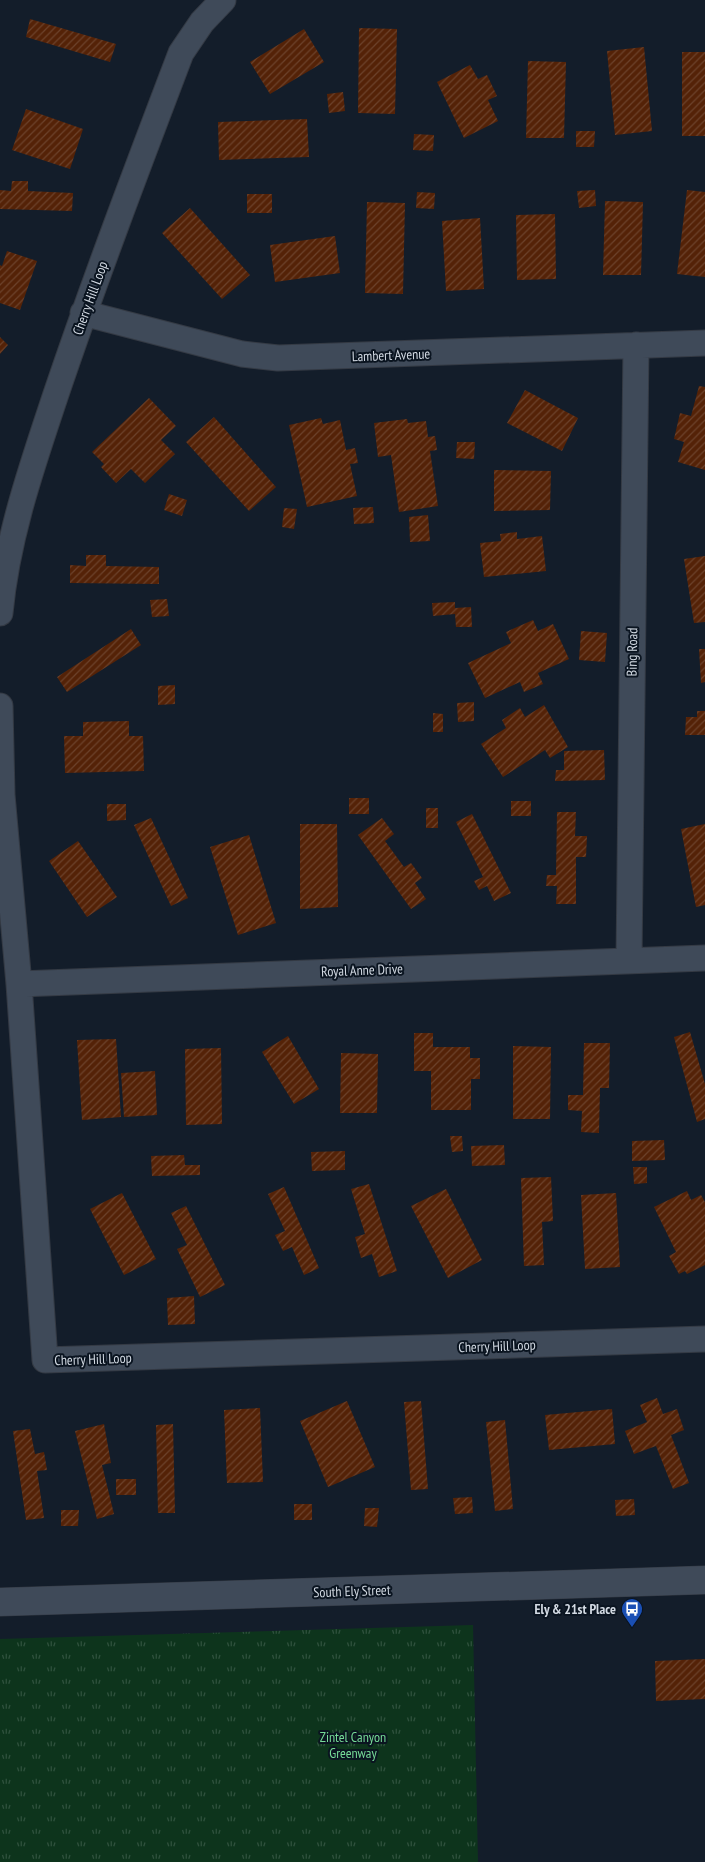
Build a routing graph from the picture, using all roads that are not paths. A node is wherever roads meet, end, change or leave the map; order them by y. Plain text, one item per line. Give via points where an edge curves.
1 (223, 0) edge
2 (83, 314) junction
3 (705, 343) edge
4 (636, 345) junction
5 (0, 613) edge
6 (0, 706) edge
7 (705, 958) edge
8 (629, 960) junction
9 (19, 984) junction
10 (705, 1340) edge
11 (705, 1580) edge
12 (0, 1602) edge

1 - 2 street, Cherry Hill Loop via 202,22 181,53
2 - 4 street, Lambert Avenue via 242,354 278,358
2 - 5 street, Cherry Hill Loop via 20,504
3 - 4 street, Lambert Avenue
4 - 8 street, Bing Road
6 - 9 street, Cherry Hill Loop via 2,795
7 - 8 street, Royal Anne Drive
8 - 9 street, Royal Anne Drive
9 - 10 street, Cherry Hill Loop via 45,1360
11 - 12 street, South Ely Street

